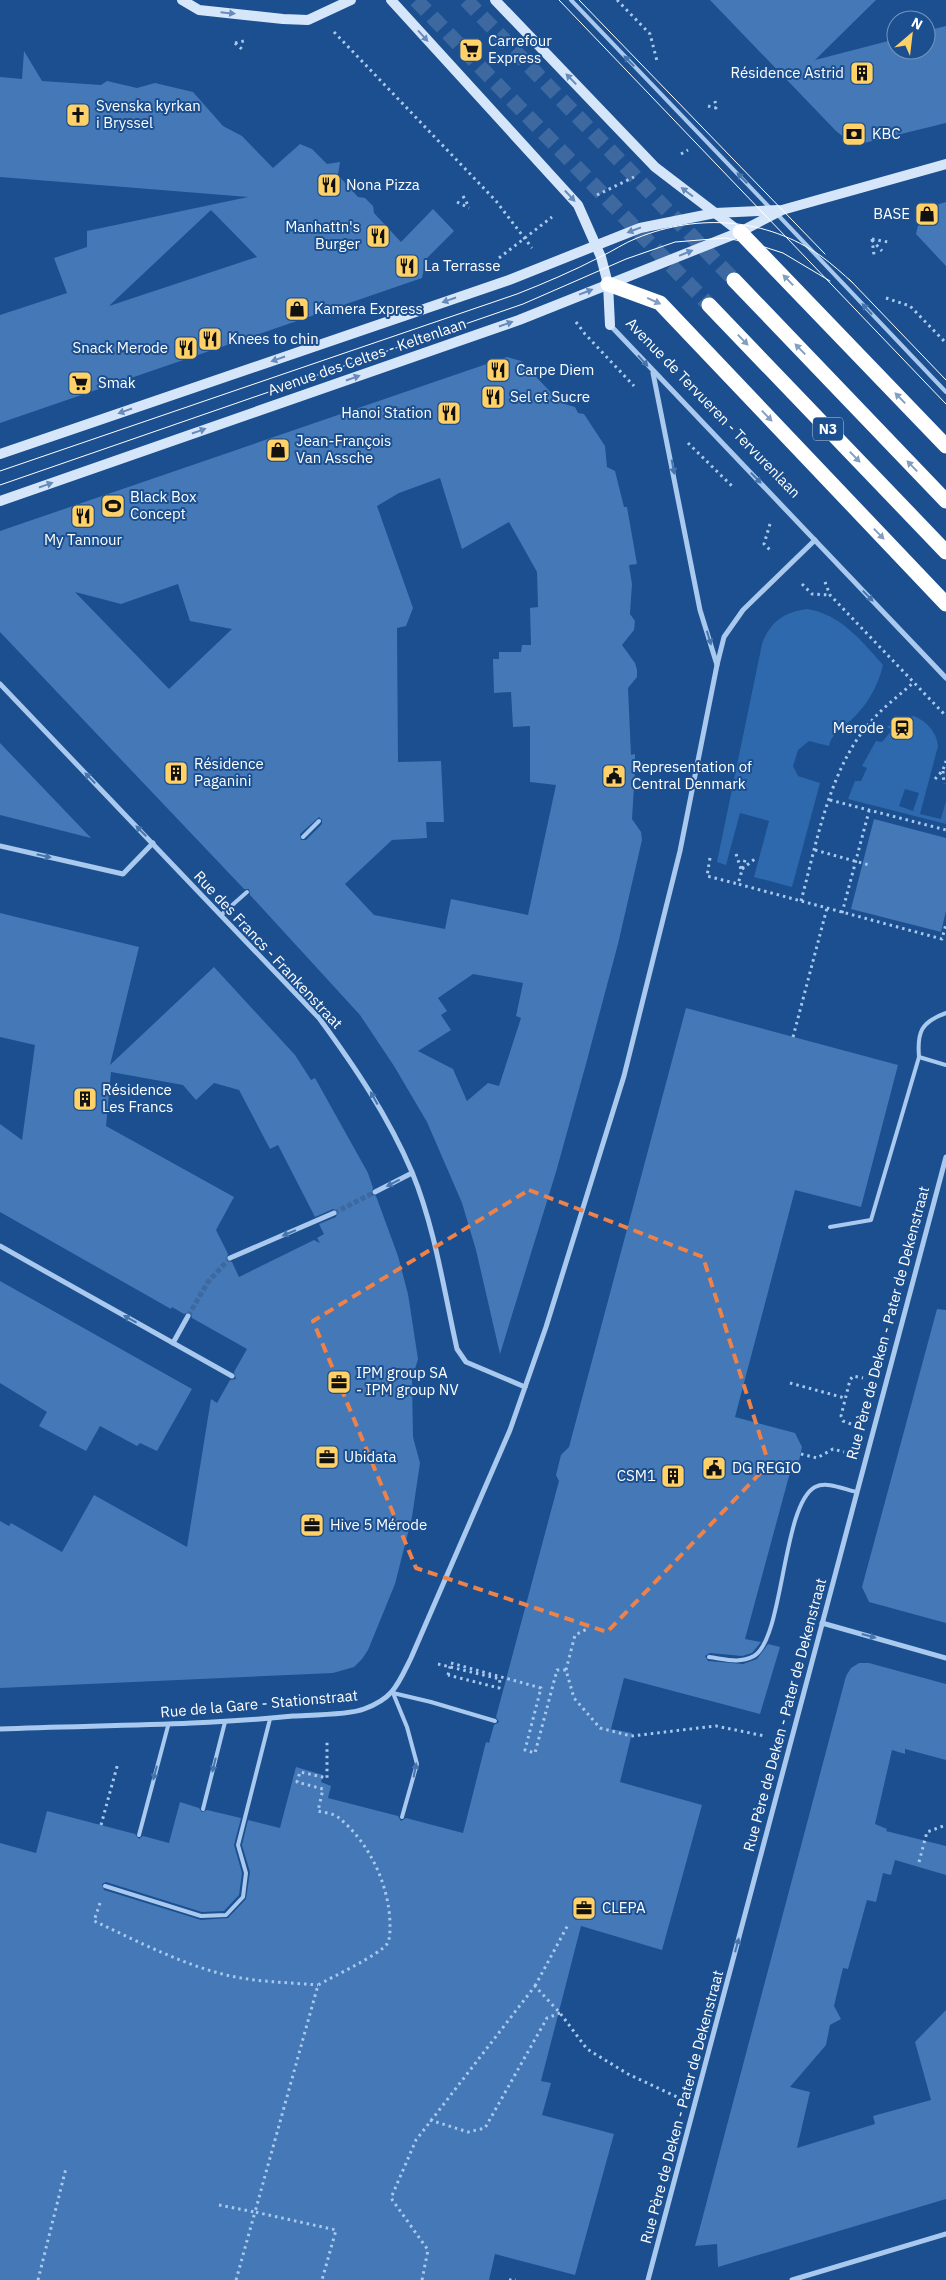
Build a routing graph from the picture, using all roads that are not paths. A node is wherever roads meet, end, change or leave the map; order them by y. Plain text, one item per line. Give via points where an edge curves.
1 (182, 0) edge
2 (350, 0) edge
3 (391, 0) edge
4 (495, 0) edge
5 (571, 0) edge
6 (946, 164) edge
7 (777, 211) junction
8 (715, 213) junction
9 (740, 232) junction
10 (597, 245) junction
11 (734, 280) tunnel mouth
12 (608, 284) junction
13 (709, 304) tunnel mouth
14 (610, 325) joint
15 (653, 372) junction
16 (946, 392) edge
17 (946, 446) edge
18 (0, 454) edge
19 (0, 501) edge
20 (946, 501) edge
21 (815, 540) junction
22 (946, 552) edge
23 (946, 604) edge
24 (717, 665) junction
25 (946, 678) edge
26 (0, 684) edge
27 (319, 821) dead end
28 (304, 836) dead end
29 (153, 843) junction
30 (0, 846) edge
31 (247, 892) dead end
32 (221, 915) junction
33 (946, 1013) edge
34 (919, 1057) junction
35 (946, 1065) edge
36 (946, 1156) edge
37 (412, 1173) junction
38 (375, 1192) tunnel mouth
39 (334, 1213) tunnel mouth
40 (830, 1227) dead end
41 (0, 1246) edge
42 (230, 1258) tunnel mouth
43 (188, 1316) tunnel mouth
44 (173, 1343) junction
45 (232, 1376) dead end
46 (525, 1387) junction
47 (856, 1492) junction
48 (822, 1623) junction
49 (709, 1657) dead end
50 (946, 1658) edge
51 (393, 1694) junction
52 (270, 1718) junction
53 (495, 1721) dead end
54 (225, 1722) junction
55 (168, 1726) junction
56 (0, 1728) edge
57 (203, 1808) dead end
58 (402, 1817) dead end
59 (139, 1835) dead end
60 (105, 1886) road end
61 (946, 2234) edge
62 (648, 2280) edge
63 (792, 2280) edge

1 -> 2 street via 199,10 308,20
3 -> 10 street, Avenue de Tervueren - Tervurenlaan via 578,205
8 -> 4 street via 655,167
7 -> 5 lane
6 - 7 street
7 - 8 street, Avenue des Celtes - Keltenlaan
7 - 9 street, Avenue des Celtes - Keltenlaan
16 -> 7 lane
8 - 9 street
8 -> 10 street, Avenue des Celtes - Keltenlaan via 640,228
12 -> 9 street, Avenue des Celtes - Keltenlaan
17 -> 9 highway
10 - 12 street, Avenue de Tervueren - Tervurenlaan
10 -> 18 street, Avenue des Celtes - Keltenlaan via 509,280
20 -> 11 highway, N3
12 - 14 street, Avenue de Tervueren - Tervurenlaan
19 -> 12 street, Avenue des Celtes - Keltenlaan via 510,323
12 -> 23 highway via 660,303
13 -> 22 highway, N3
14 -> 15 street, Avenue de Tervueren - Tervurenlaan
15 -> 21 street, Avenue de Tervueren - Tervurenlaan
15 -> 24 street via 697,594
21 - 24 street via 743,610 724,637
21 -> 25 street, Avenue de Tervueren - Tervurenlaan
24 - 46 street via 680,851 624,1076
29 -> 26 street, Rue des Francs - Frankenstraat
27 - 28 lane
30 -> 29 street via 123,874
29 - 32 street, Rue des Francs - Frankenstraat
31 - 32 lane
37 -> 32 street, Rue des Francs - Frankenstraat via 362,1076 319,1018
33 - 34 lane via 921,1028
34 - 35 lane
34 - 40 lane via 871,1220
36 - 47 street, Rue Père de Deken - Pater de Dekenstraat
37 -> 38 street
37 - 46 street, Rue des Francs - Frankenstraat via 430,1228 457,1349 466,1362
39 -> 42 street
44 -> 41 street
43 - 44 street
44 - 45 street
46 - 51 street via 510,1430 412,1658
47 - 48 street, Rue Père de Deken - Pater de Dekenstraat
47 - 49 lane via 825,1484 806,1496 788,1550 767,1639 755,1655 737,1662
48 -> 50 street
62 -> 48 street, Rue Père de Deken - Pater de Dekenstraat
51 - 52 street, Rue de la Gare - Stationstraat via 363,1710
51 - 53 lane
58 -> 51 lane via 417,1764 407,1727
52 - 54 street, Rue de la Gare - Stationstraat
52 - 60 lane via 238,1845 246,1874 243,1897 226,1915 201,1916
54 - 55 street, Rue de la Gare - Stationstraat
54 -> 57 lane
55 - 56 street, Rue de la Gare - Stationstraat via 120,1724
55 -> 59 lane
61 - 63 street

